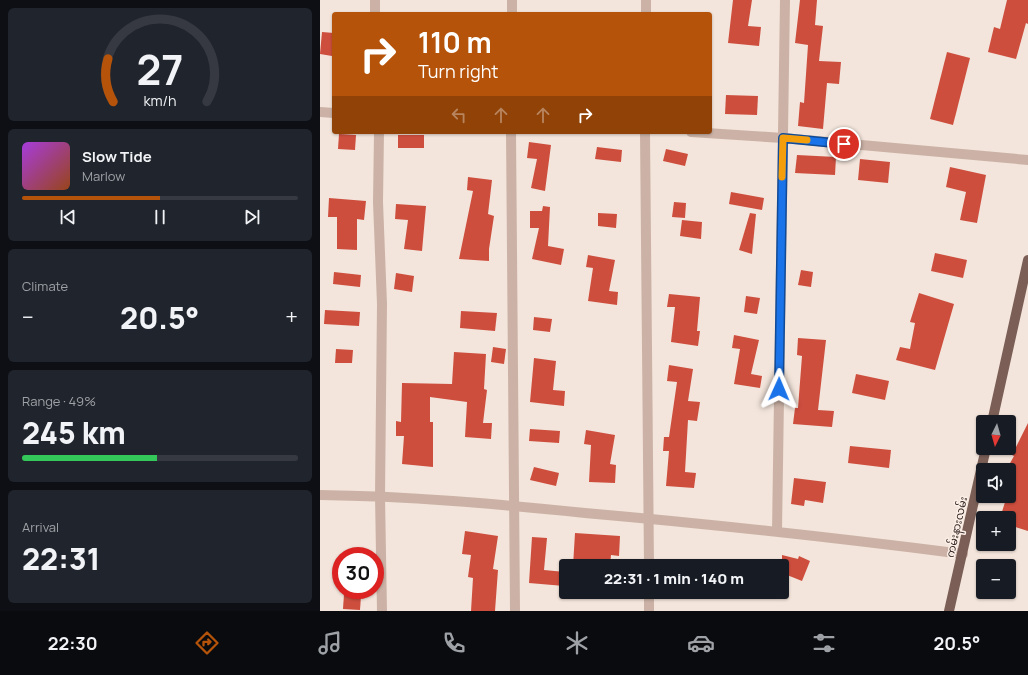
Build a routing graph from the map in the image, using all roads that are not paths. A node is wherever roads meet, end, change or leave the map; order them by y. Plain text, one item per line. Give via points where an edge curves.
1 (375, 0) edge
2 (512, 0) edge
3 (646, 0) edge
4 (785, 0) edge
5 (375, 12) edge
6 (512, 12) edge
7 (646, 12) edge
8 (320, 112) edge
9 (332, 112) edge
10 (712, 133) edge
11 (378, 134) edge
12 (511, 134) edge
13 (645, 134) edge
14 (783, 138) junction
15 (1028, 160) edge
16 (1028, 260) edge
17 (994, 415) edge
18 (984, 455) edge
19 (320, 495) edge
20 (380, 496) junction
21 (514, 506) junction
22 (648, 518) junction
23 (777, 531) junction
24 (963, 554) junction
25 (648, 559) edge
26 (649, 599) edge
27 (382, 611) edge
28 (515, 611) edge
29 (649, 611) edge
30 (949, 611) edge

1 - 5 street
2 - 6 street
3 - 7 street
4 - 14 street
8 - 9 street
10 - 14 street
11 - 20 street via 382,304
12 - 21 street
13 - 22 street
14 - 15 street
14 - 23 street
16 - 17 main road
18 - 24 main road, ကမ်းနားလမ်း
19 - 20 street
20 - 21 street
20 - 27 street
21 - 22 street
21 - 28 street
22 - 23 street
22 - 25 street
23 - 24 street
24 - 30 main road, ကမ်းနားလမ်း
26 - 29 street

